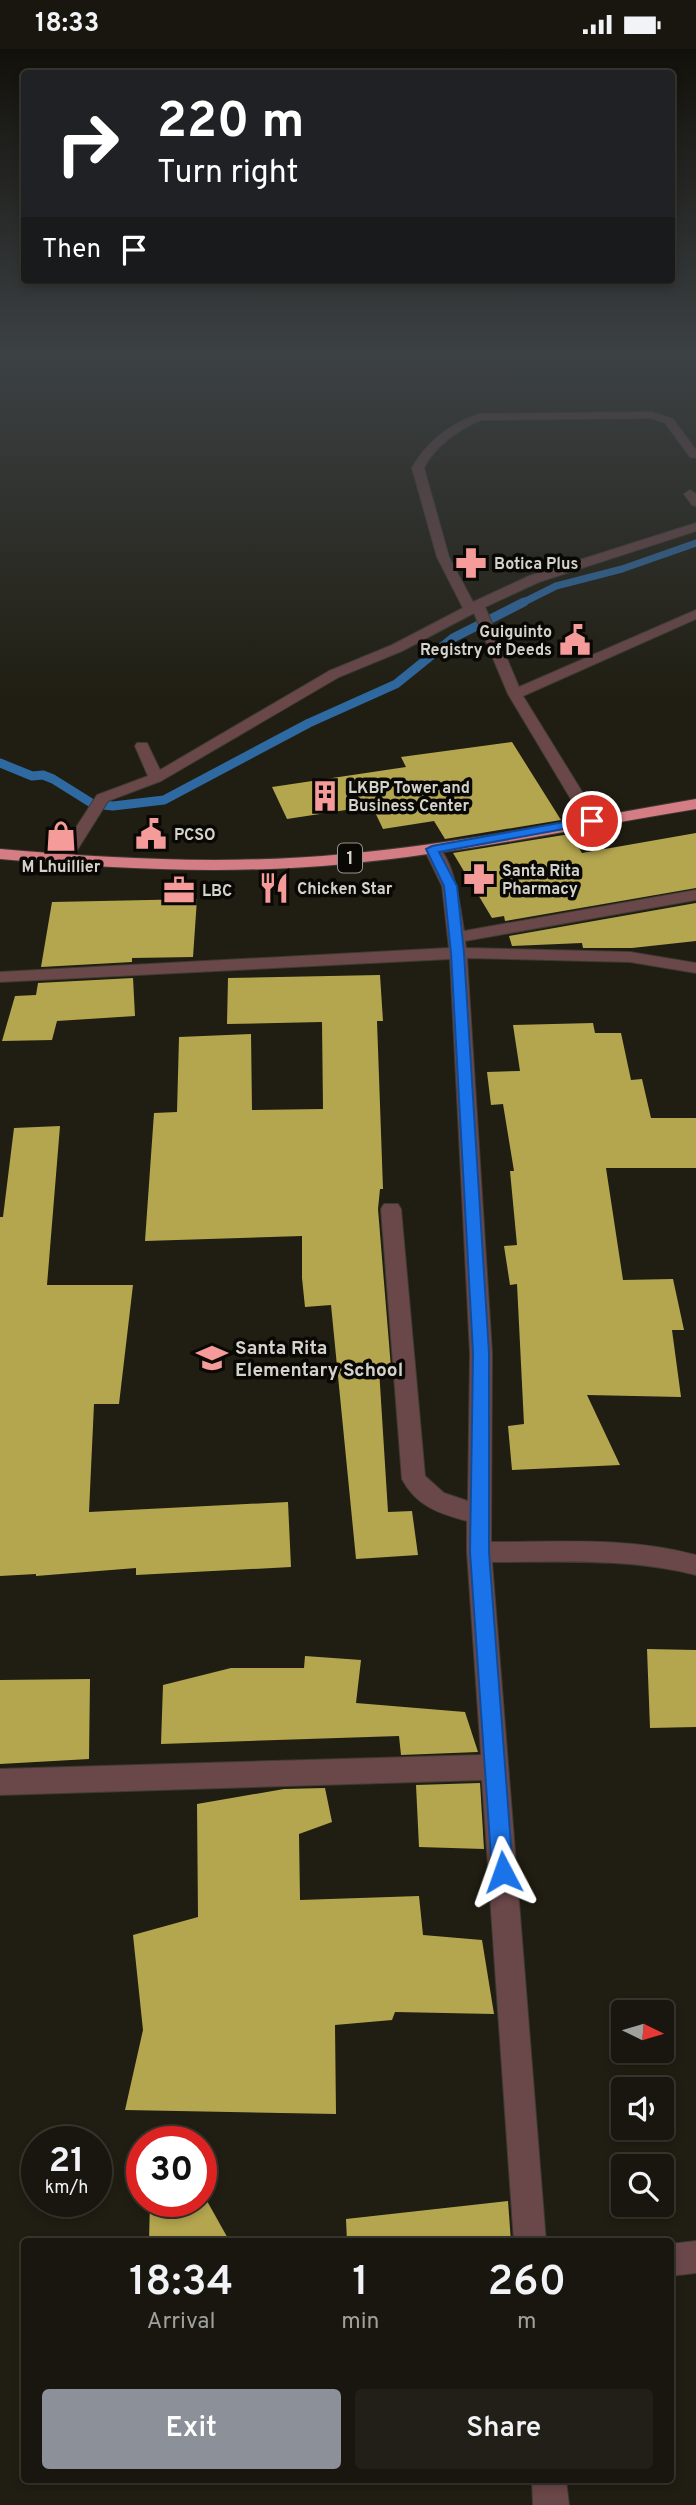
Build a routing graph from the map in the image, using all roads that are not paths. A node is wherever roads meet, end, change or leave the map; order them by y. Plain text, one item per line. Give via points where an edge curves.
1 (419, 471) edge
2 (696, 527) edge
3 (477, 610) junction
4 (696, 614) edge
5 (515, 694) junction
6 (142, 746) dead end
7 (156, 778) junction
8 (696, 804) edge
9 (592, 821) junction
10 (432, 849) junction
11 (0, 854) edge
12 (63, 860) junction
13 (696, 895) edge
14 (457, 946) junction
15 (696, 968) edge
16 (0, 977) edge
17 (391, 1209) dead end
18 (480, 1514) junction
19 (480, 1552) junction
20 (696, 1565) edge
21 (495, 1767) junction
22 (0, 1782) edge
23 (530, 2238) edge
24 (696, 2257) edge
25 (674, 2260) edge
26 (549, 2483) edge
27 (551, 2505) edge

1 - 3 street via 443,557
2 - 3 street via 534,579
3 - 5 street
3 - 7 street via 334,674
4 - 5 street
5 - 9 street
6 - 7 street
7 - 12 street via 102,798
8 - 9 highway, 1
9 - 10 highway, 1
10 - 12 highway, 1 via 238,865
10 - 14 street via 450,886
11 - 12 highway, 1
13 - 14 street
14 - 15 street via 630,957
14 - 16 street
14 - 18 street via 481,1353
17 - 18 street via 415,1479 436,1503
18 - 19 street
19 - 20 street via 633,1554 673,1557
19 - 21 street
21 - 22 street
21 - 23 street
24 - 25 street
26 - 27 street

